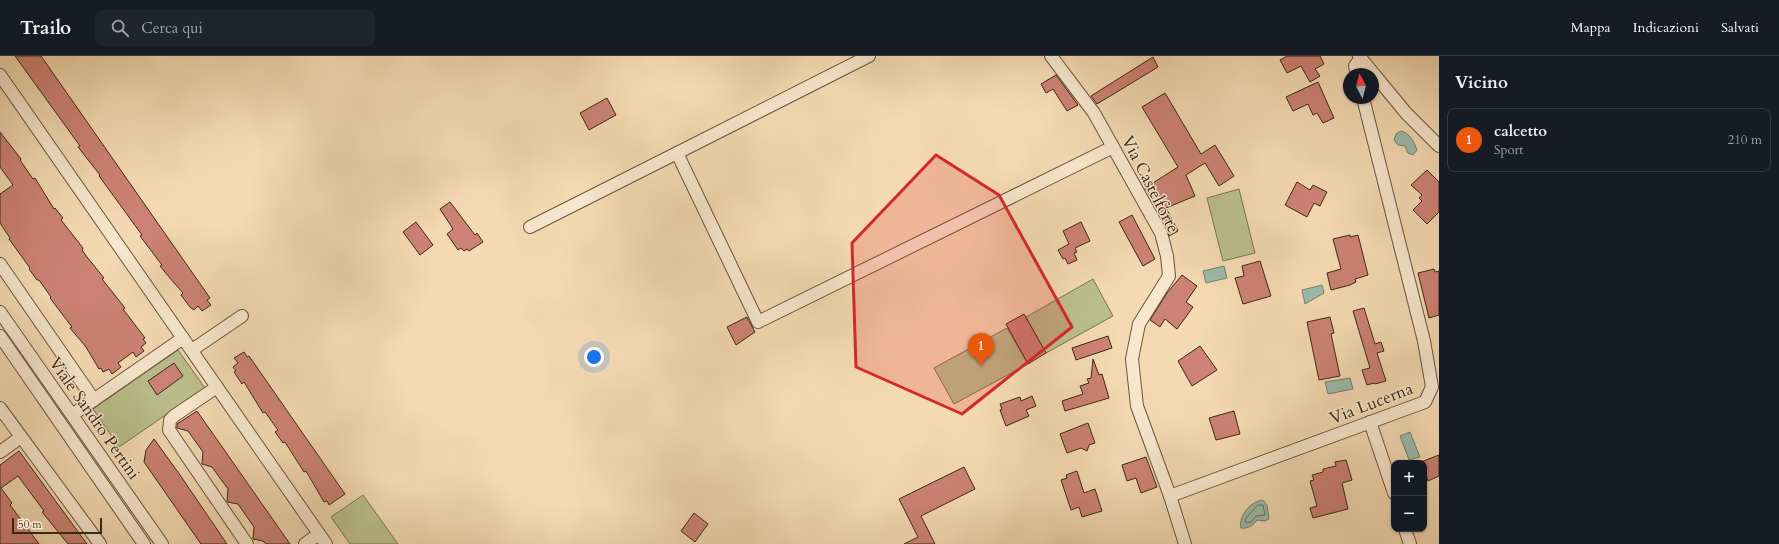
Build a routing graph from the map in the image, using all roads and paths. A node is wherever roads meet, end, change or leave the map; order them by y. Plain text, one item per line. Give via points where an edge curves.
1 (869, 56) edge
2 (1051, 56) edge
3 (1360, 58) edge
4 (1356, 68) edge
5 (0, 75) edge
6 (1364, 104) edge
7 (1439, 146) edge
8 (1113, 147) junction
9 (677, 153) junction
10 (530, 227) dead end
11 (0, 264) edge
12 (0, 312) edge
13 (242, 316) dead end
14 (0, 336) edge
15 (183, 338) junction
16 (192, 350) junction
17 (217, 387) junction
18 (94, 400) junction
19 (0, 408) edge
20 (72, 415) junction
21 (1370, 422) junction
22 (21, 436) junction
23 (0, 452) edge
24 (1391, 484) edge
25 (1170, 496) junction
26 (1406, 532) edge
27 (322, 539) edge
28 (100, 544) edge
29 (144, 544) edge
30 (162, 544) edge
31 (247, 544) edge
32 (305, 544) edge
33 (1185, 544) edge
34 (1410, 544) edge

1 - 9 street
2 - 8 street, Via Castelforte via 1094,113
3 - 4 street
3 - 7 street via 1406,113
5 - 15 street
6 - 21 street, Via Lucerna via 1424,342 1432,387 1425,402
8 - 9 street via 758,322
8 - 25 street, Via Castelforte via 1161,233 1167,256 1168,276 1139,324 1132,359 1137,406
9 - 10 street
11 - 18 street
12 - 20 street, Viale Sandro Pertini
13 - 16 street
14 - 29 street, Viale Sandro Pertini
15 - 16 street
15 - 18 street
16 - 17 street
17 - 27 street
17 - 31 street via 174,416 170,420 169,430
18 - 20 street
19 - 22 street
20 - 30 street, Viale Sandro Pertini
21 - 24 street
21 - 25 street, Via Lucerna
22 - 23 street
22 - 28 street
25 - 33 street, Via Castelforte
26 - 34 street
27 - 32 street

